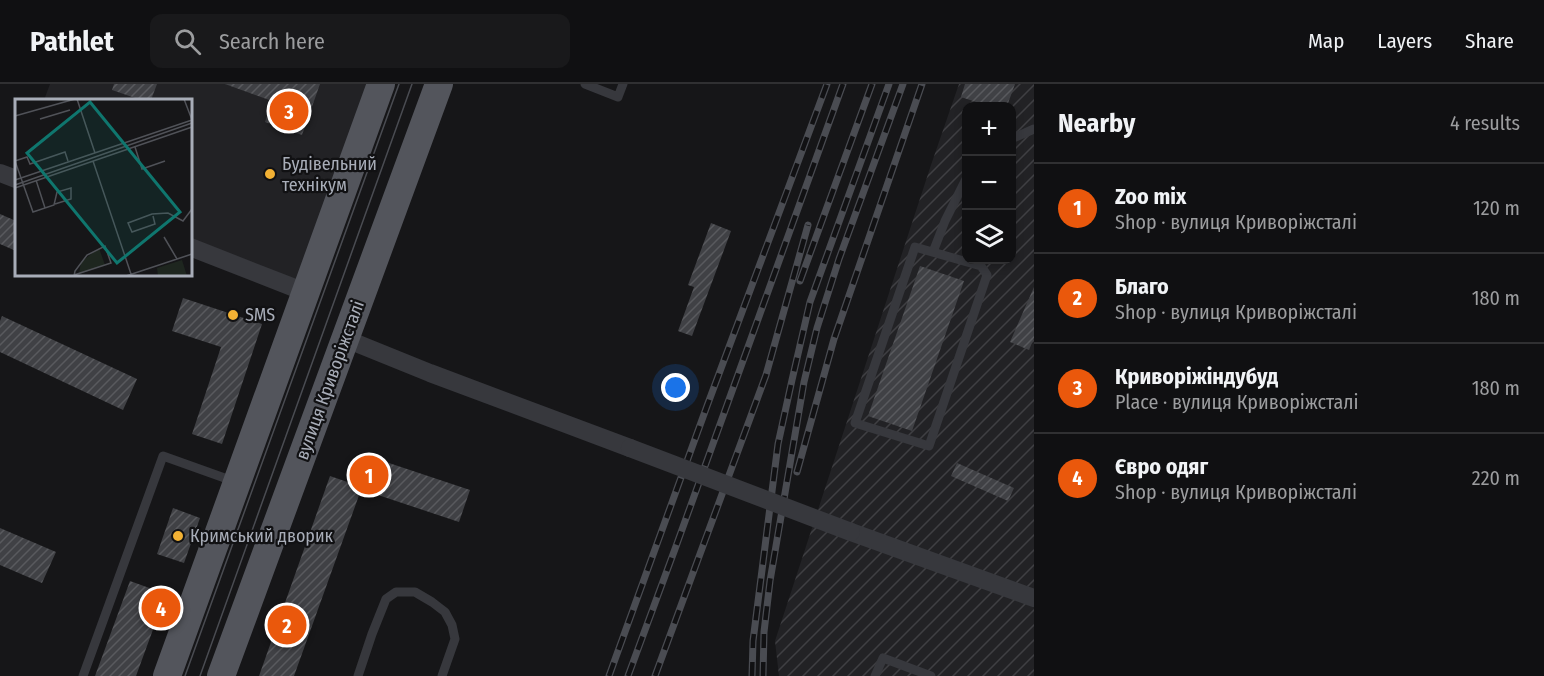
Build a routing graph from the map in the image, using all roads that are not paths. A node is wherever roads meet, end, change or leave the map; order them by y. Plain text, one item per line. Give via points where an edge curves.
1 (381, 84) edge
2 (439, 84) edge
3 (585, 84) edge
4 (623, 84) edge
5 (1034, 129) edge
6 (1016, 137) edge
7 (0, 173) edge
8 (15, 180) edge
9 (962, 186) edge
10 (192, 248) edge
11 (933, 252) junction
12 (305, 292) junction
13 (346, 339) junction
14 (238, 483) junction
15 (1034, 598) edge
16 (83, 676) edge
17 (167, 676) edge
18 (221, 676) edge
19 (358, 676) edge
20 (442, 676) edge
21 (874, 676) edge
22 (931, 676) edge

1 - 12 main road
2 - 13 main road, вулиця Криворіжсталі
3 - 4 lane via 618,97
5 - 6 lane
7 - 8 street
9 - 11 lane
10 - 12 street
11 - 11 lane via 915,247 855,423 929,446 987,275 981,266
12 - 14 main road
13 - 15 street, bridge
13 - 18 main road, вулиця Криворіжсталі
14 - 16 lane via 163,456
14 - 17 main road
19 - 20 lane via 386,599 396,592 415,592 445,612 455,639
21 - 22 lane via 883,658

